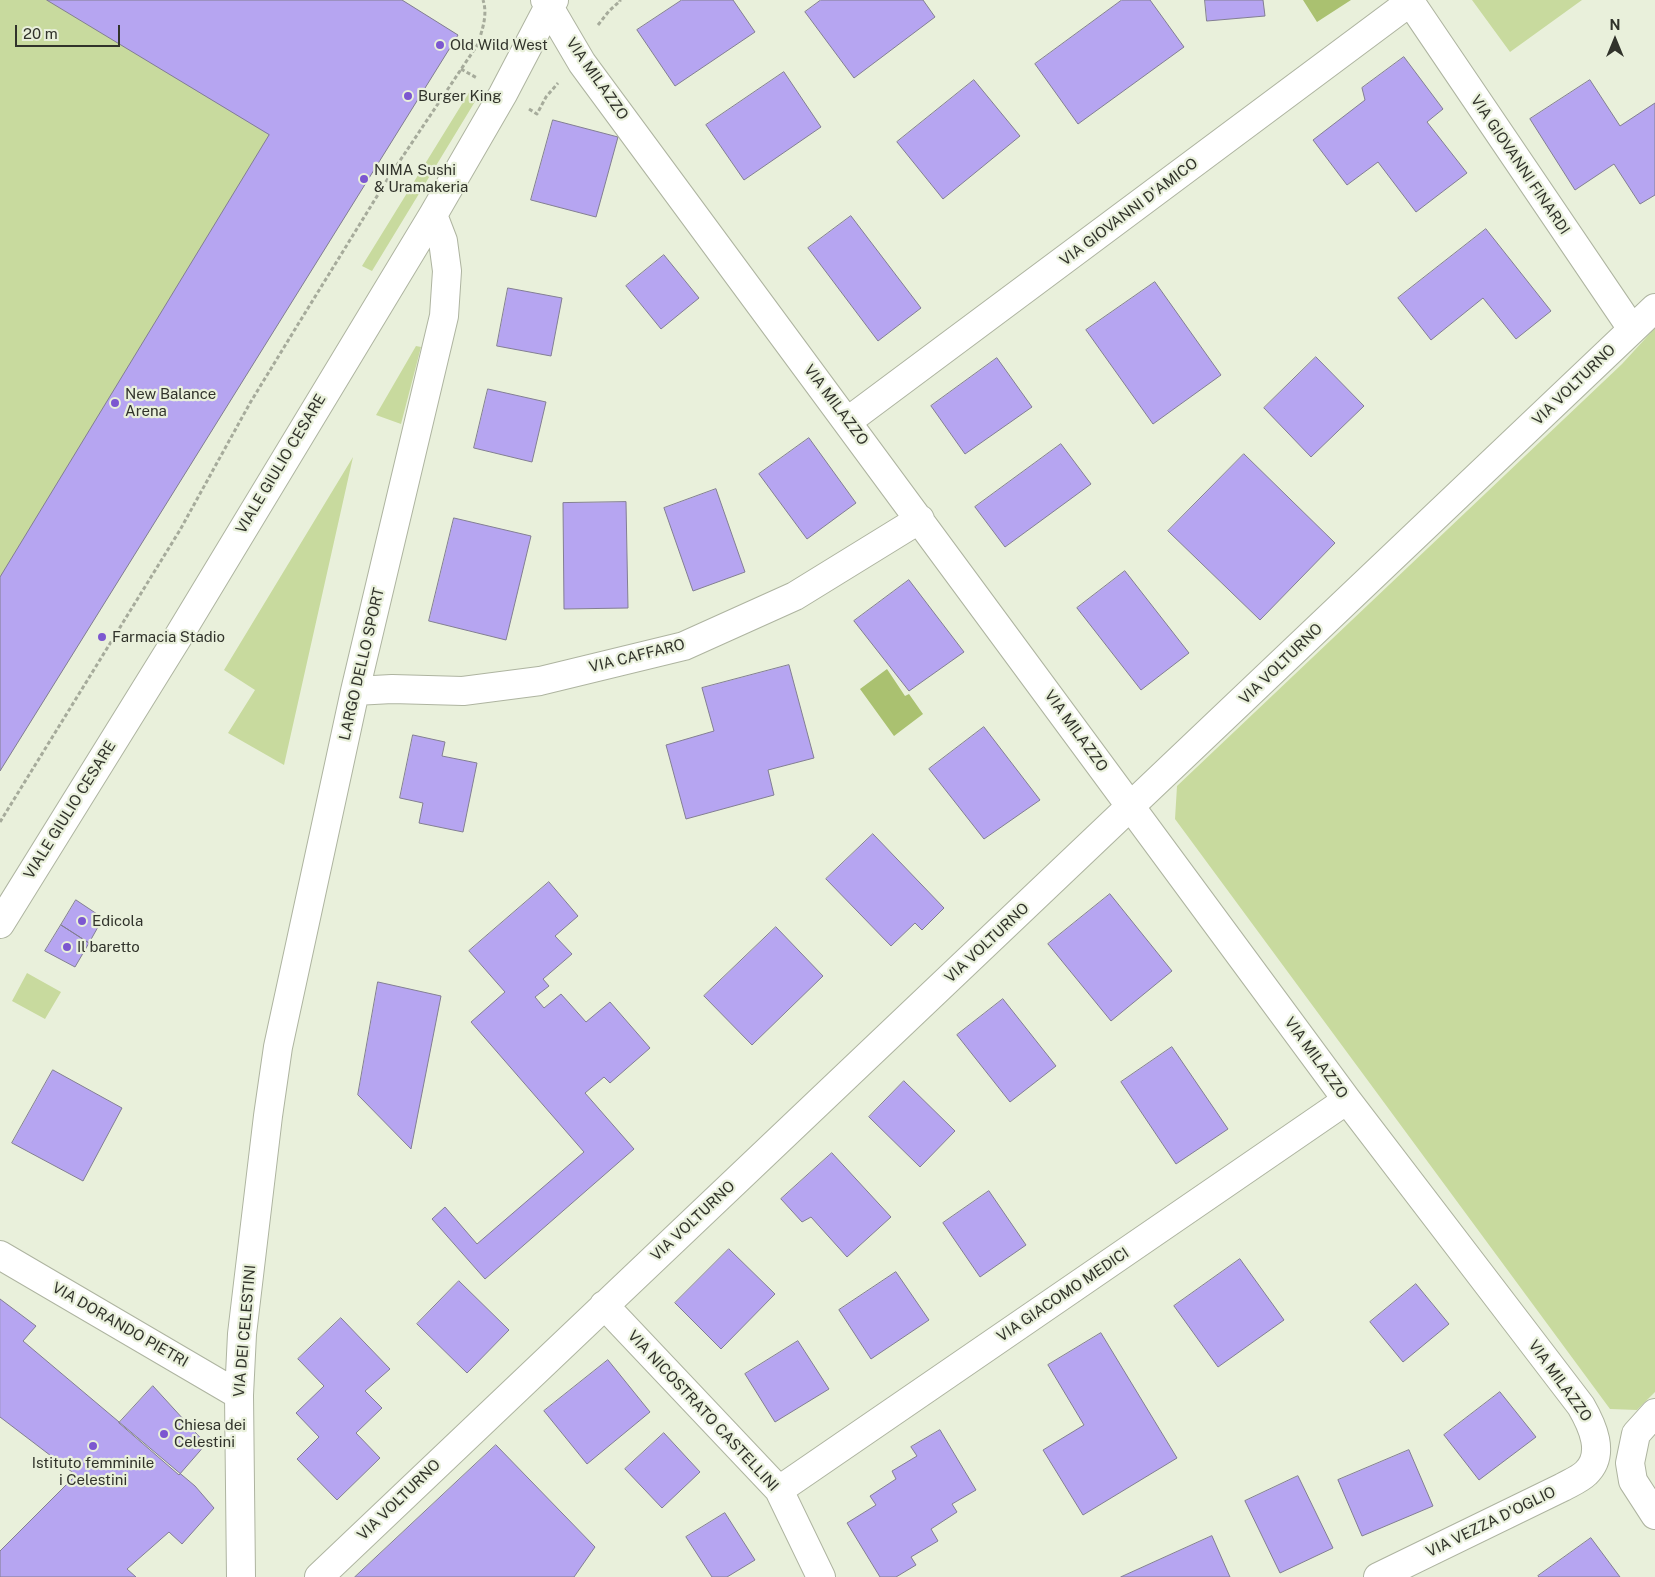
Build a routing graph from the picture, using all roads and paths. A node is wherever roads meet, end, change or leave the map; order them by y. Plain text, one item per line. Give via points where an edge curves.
1 (483, 0) edge
2 (488, 0) edge
3 (1409, 1) edge
4 (549, 2) edge
5 (485, 6) junction
6 (433, 215) junction
7 (1655, 308) edge
8 (1632, 329) junction
9 (848, 421) junction
10 (920, 519) junction
11 (355, 691) junction
12 (1132, 806) junction
13 (0, 822) edge
14 (0, 924) edge
15 (1347, 1100) junction
16 (268, 1116) joint
17 (0, 1255) edge
18 (604, 1305) junction
19 (239, 1395) junction
20 (1655, 1413) edge
21 (1595, 1458) joint
22 (778, 1490) junction
23 (1655, 1515) edge
24 (247, 1574) edge
25 (319, 1577) edge
26 (820, 1577) edge
27 (1378, 1577) edge

1 - 5 path
2 - 5 path
3 - 8 street, VIA GIOVANNI FINARDI
3 - 9 street, VIA GIOVANNI D'AMICO
4 - 6 street, VIALE GIULIO CESARE via 503,94
4 - 9 street, VIA MILAZZO via 582,63
5 - 13 path via 478,44 387,180 297,326 180,530
6 - 11 street, LARGO DELLO SPORT via 443,241 447,271 444,316
6 - 14 street, VIALE GIULIO CESARE
7 - 8 street, VIA VOLTURNO
8 - 12 street, VIA VOLTURNO
9 - 10 street, VIA MILAZZO
10 - 11 street, VIA CAFFARO via 795,596 684,646 531,682 463,691
10 - 12 street, VIA MILAZZO
11 - 16 street, LARGO DELLO SPORT via 278,1047
12 - 15 street, VIA MILAZZO
12 - 18 street, VIA VOLTURNO
15 - 21 street, VIA MILAZZO via 1581,1406 1593,1426
15 - 22 street, VIA GIACOMO MEDICI
16 - 19 street, VIA DEI CELESTINI via 242,1334
17 - 19 street, VIA DORANDO PIETRI
18 - 22 street, VIA NICOSTRATO CASTELLINI
18 - 25 street, VIA VOLTURNO
19 - 24 street, VIA DEI CELESTINI
20 - 23 street via 1636,1434 1630,1463 1633,1481
21 - 27 street, VIA VEZZA D'OGLIO via 1587,1472 1562,1487
22 - 26 street, VIA NICOSTRATO CASTELLINI

